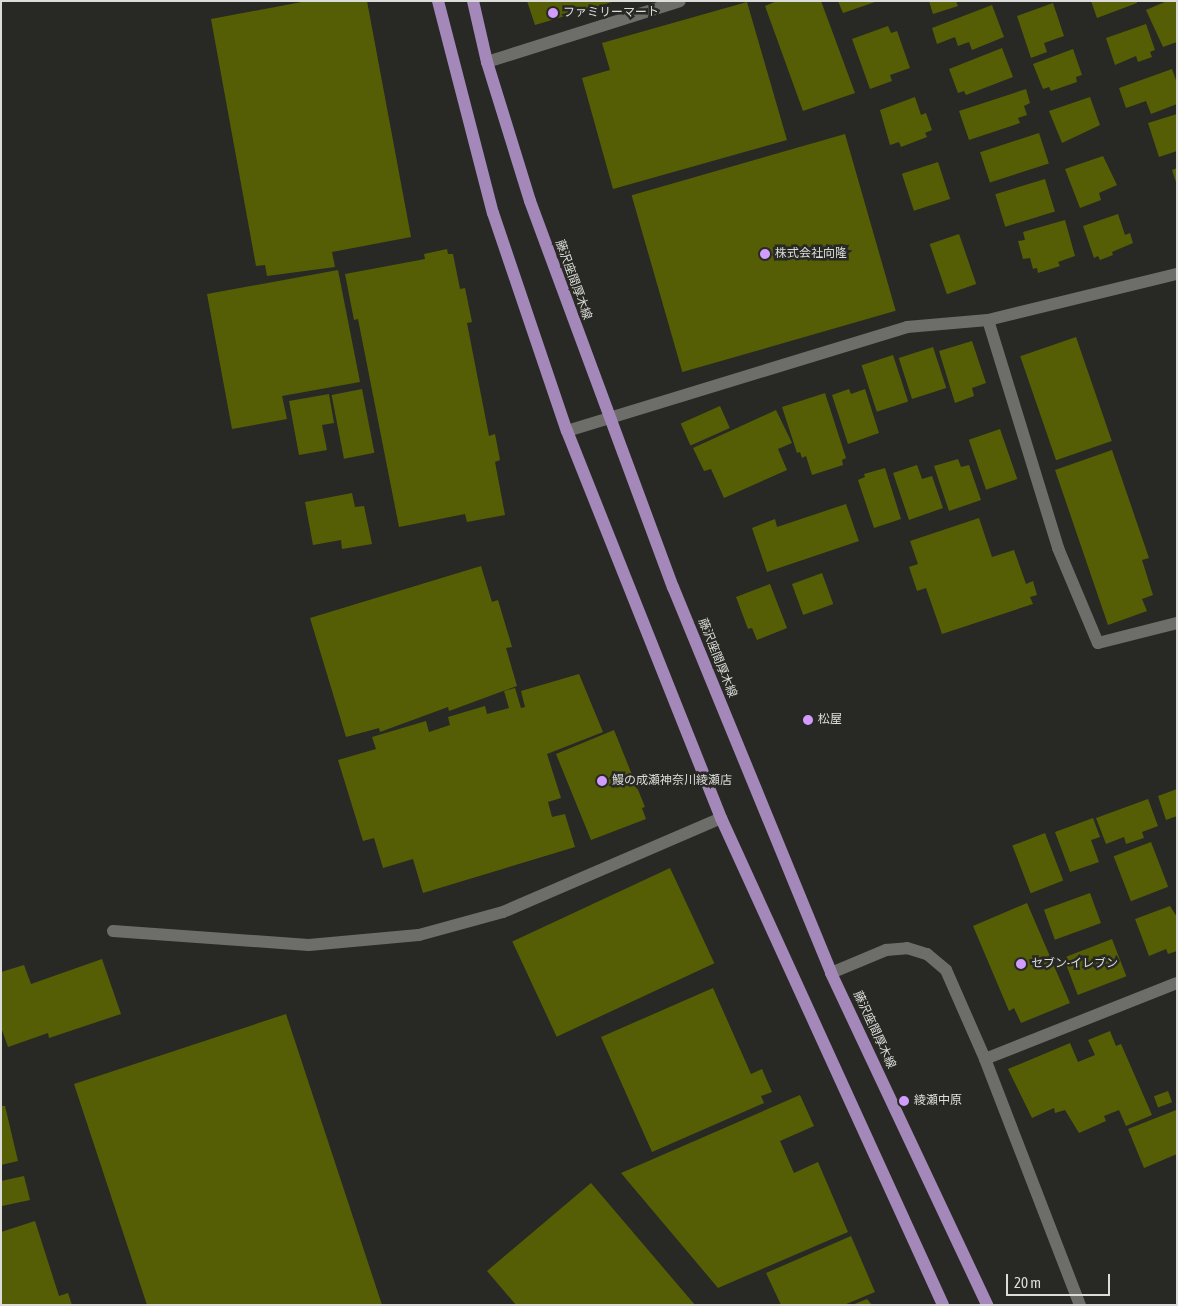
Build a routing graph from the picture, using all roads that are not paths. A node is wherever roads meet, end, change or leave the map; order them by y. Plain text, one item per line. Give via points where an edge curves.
1 (438, 1) edge
2 (473, 1) edge
3 (680, 1) edge
4 (487, 62) junction
5 (1177, 274) edge
6 (988, 320) junction
7 (609, 418) junction
8 (567, 431) junction
9 (1177, 623) edge
10 (721, 818) junction
11 (113, 931) dead end
12 (831, 973) junction
13 (1177, 983) edge
14 (984, 1059) junction
15 (943, 1305) edge
16 (987, 1305) edge
17 (1080, 1305) edge

1 - 8 main road via 493,213
2 - 4 main road, 藤沢座間厚木線
3 - 4 street
4 - 7 main road, 藤沢座間厚木線 via 530,201
5 - 6 street
6 - 7 street via 907,327
6 - 9 street via 1058,548 1098,642
7 - 8 street
7 - 12 main road, 藤沢座間厚木線 via 673,587
8 - 10 main road
10 - 11 street via 503,912 419,935 309,945
10 - 15 main road
12 - 14 street via 886,950 907,948 927,954 946,970
12 - 16 main road, 藤沢座間厚木線
13 - 14 street
14 - 17 street

